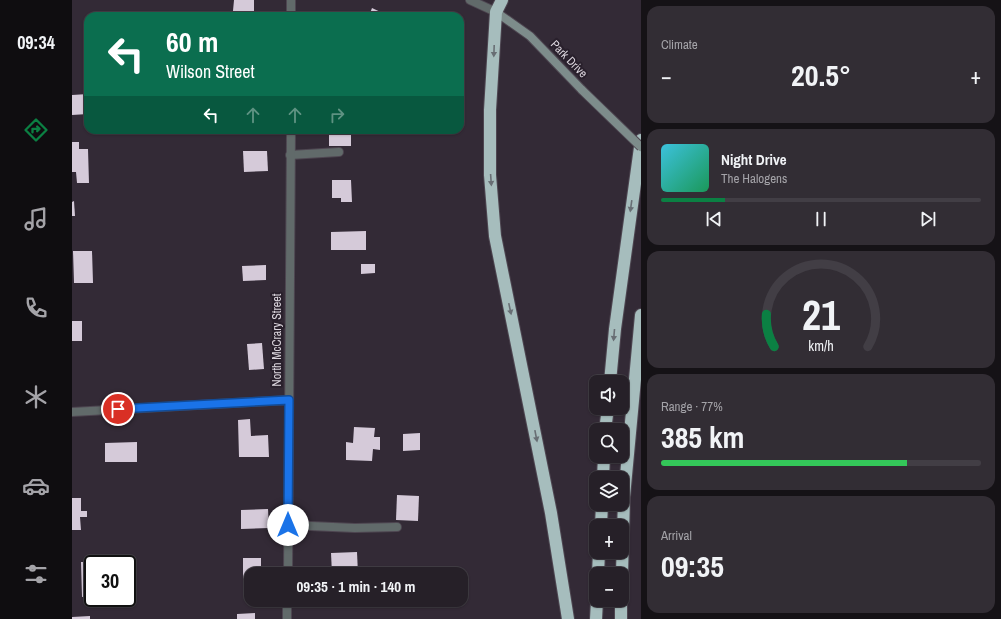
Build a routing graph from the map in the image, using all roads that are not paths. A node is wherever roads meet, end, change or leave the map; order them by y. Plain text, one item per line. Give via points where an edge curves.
1 (291, 0) edge
2 (470, 0) edge
3 (502, 0) edge
4 (291, 12) edge
5 (496, 12) junction
6 (291, 134) edge
7 (641, 140) edge
8 (641, 147) edge
9 (339, 152) dead end
10 (290, 155) junction
11 (641, 315) edge
12 (611, 375) edge
13 (289, 400) junction
14 (72, 412) edge
15 (288, 525) junction
16 (397, 527) dead end
17 (288, 567) edge
18 (622, 567) edge
19 (287, 607) edge
20 (597, 607) edge
21 (621, 607) edge
22 (287, 619) edge
23 (568, 619) edge
24 (596, 619) edge
25 (621, 619) edge

1 - 4 street
2 - 5 street, Park Drive
3 - 5 highway
5 - 8 main road, Park Drive, bridge via 530,36
5 -> 23 highway via 490,110 490,175 495,236 551,514
6 - 10 street, North McCrary Street
7 -> 12 highway
9 - 10 street
10 - 13 street, North McCrary Street
11 - 18 highway via 624,497
13 - 14 street
13 - 15 street, North McCrary Street
15 - 16 street
15 - 17 street, North McCrary Street
19 - 22 street
20 - 24 highway
21 - 25 highway

